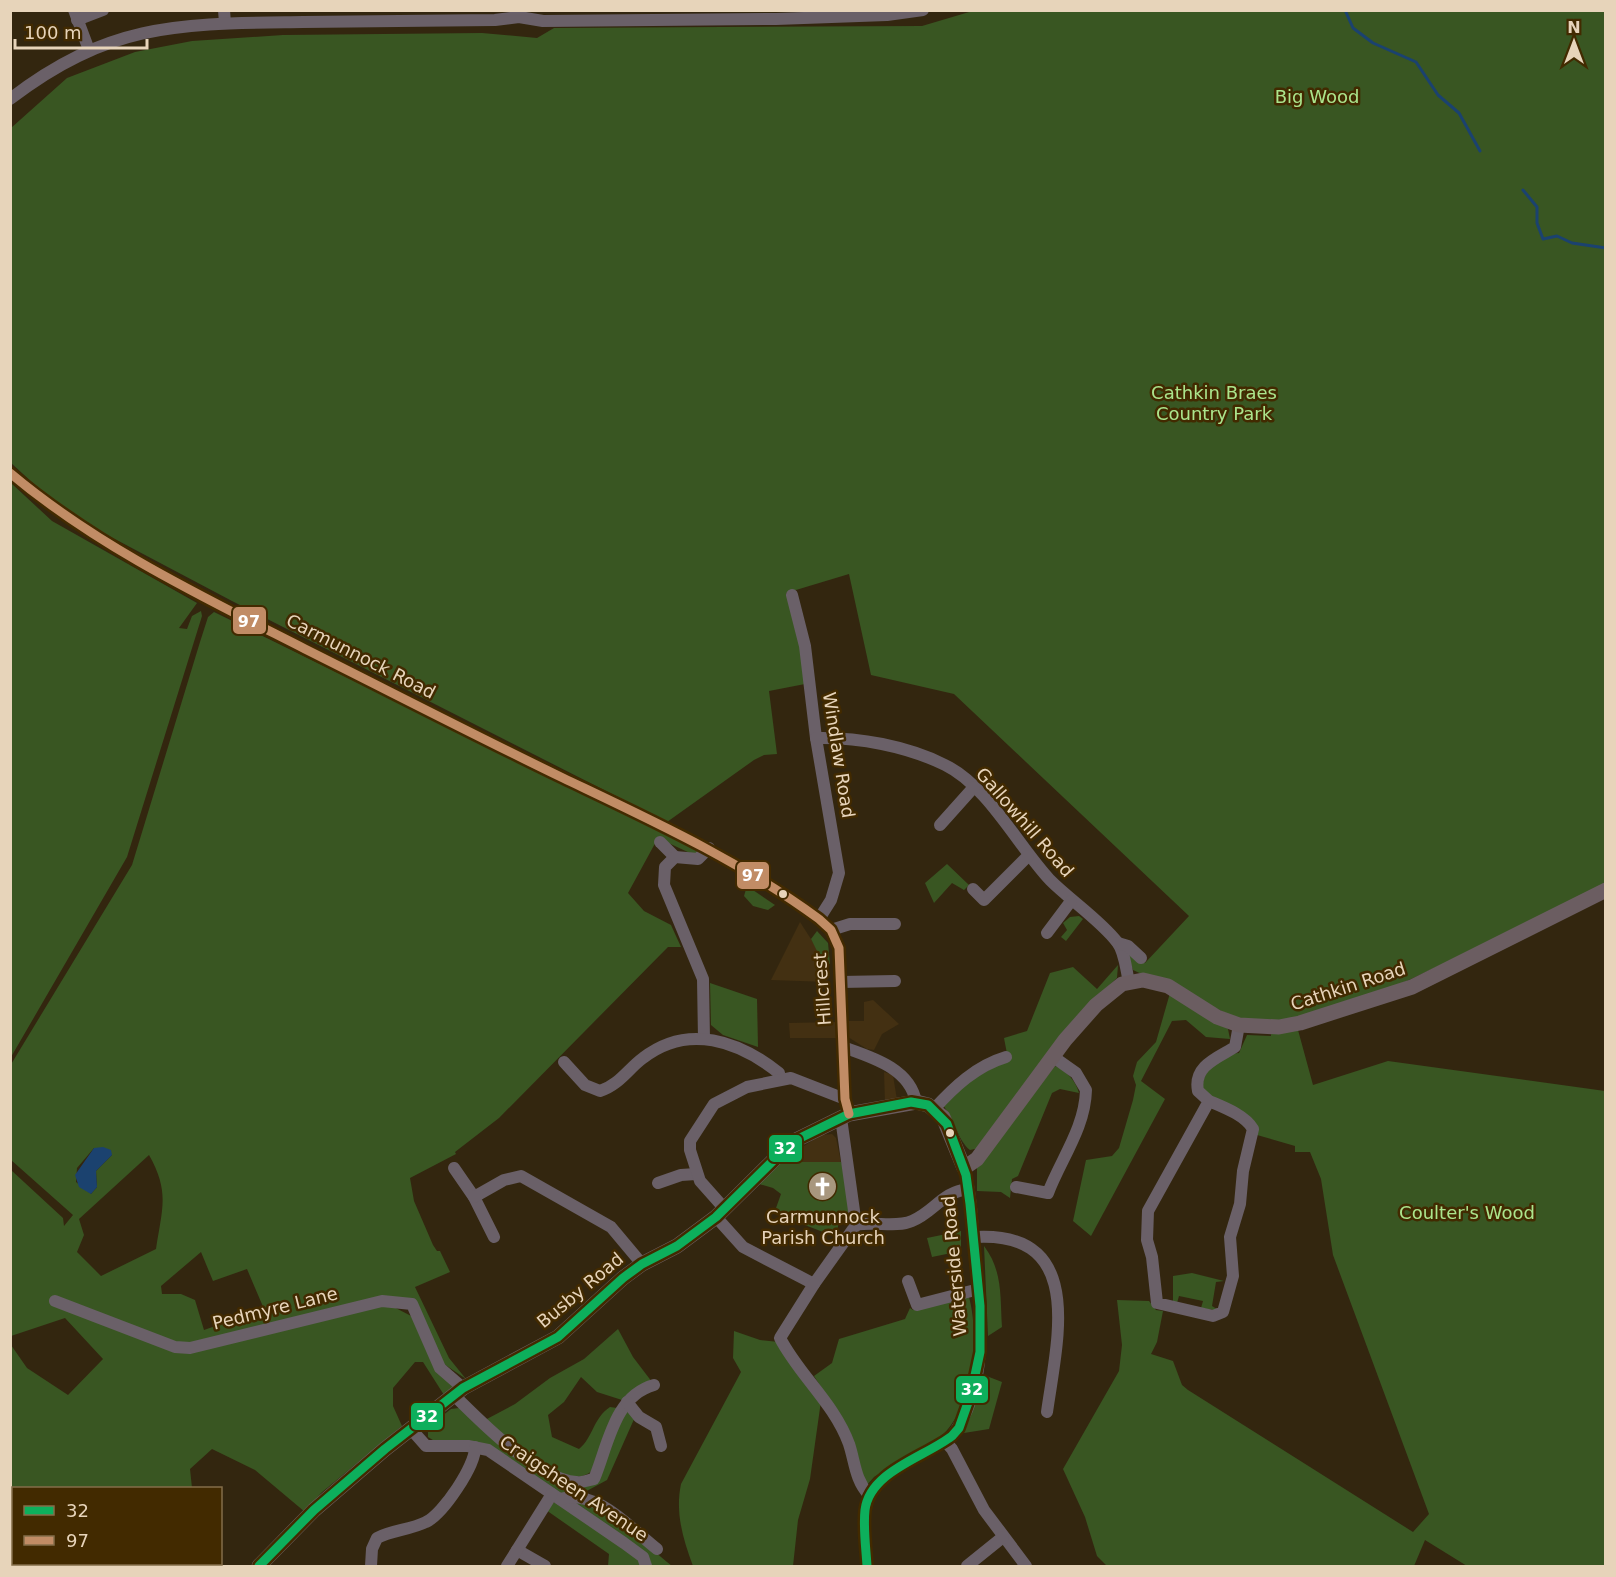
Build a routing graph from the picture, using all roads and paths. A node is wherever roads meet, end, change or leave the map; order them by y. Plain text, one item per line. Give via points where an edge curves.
1 (104, 10) edge
2 (923, 10) edge
3 (519, 14) edge
4 (75, 15) edge
5 (705, 15) edge
6 (398, 16) edge
7 (224, 17) edge
8 (90, 50) junction
9 (10, 99) edge
10 (10, 473) edge
11 (792, 595) dead end
12 (816, 738) junction
13 (974, 787) junction
14 (940, 825) dead end
15 (660, 842) dead end
16 (709, 848) junction
17 (1028, 856) junction
18 (675, 857) junction
19 (973, 889) dead end
20 (1605, 890) edge
21 (1071, 901) junction
22 (819, 919) junction
23 (895, 924) dead end
24 (831, 930) junction
25 (1047, 933) dead end
26 (1118, 943) junction
27 (1141, 958) dead end
28 (895, 981) dead end
29 (841, 982) junction
30 (1129, 982) junction
31 (1239, 1025) junction
32 (704, 1039) junction
33 (843, 1047) junction
34 (1052, 1056) junction
35 (1005, 1058) dead end
36 (565, 1067) dead end
37 (779, 1073) dead end
38 (844, 1099) junction
39 (1209, 1101) junction
40 (916, 1102) junction
41 (934, 1109) junction
42 (845, 1116) junction
43 (453, 1168) dead end
44 (963, 1168) junction
45 (696, 1174) junction
46 (658, 1183) dead end
47 (1016, 1187) dead end
48 (968, 1189) junction
49 (474, 1197) junction
50 (720, 1213) junction
51 (856, 1225) junction
52 (494, 1237) dead end
53 (974, 1237) junction
54 (642, 1264) junction
55 (908, 1281) dead end
56 (814, 1284) junction
57 (979, 1289) junction
58 (55, 1301) dead end
59 (654, 1385) dead end
60 (458, 1391) junction
61 (627, 1402) junction
62 (1047, 1412) dead end
63 (411, 1429) junction
64 (945, 1442) junction
65 (661, 1446) dead end
66 (476, 1447) junction
67 (870, 1495) junction
68 (556, 1497) junction
69 (1003, 1537) junction
70 (657, 1549) dead end
71 (517, 1550) junction
72 (259, 1566) edge
73 (371, 1566) edge
74 (507, 1566) edge
75 (545, 1566) edge
76 (645, 1566) edge
77 (867, 1566) edge
78 (967, 1566) edge
79 (1026, 1566) edge

1 - 4 street
2 - 5 street via 887,15
3 - 5 street via 543,21
3 - 6 street via 495,20
4 - 8 street
6 - 7 street
7 - 8 street via 130,35
8 - 9 street
10 - 16 street, Carmunnock Road via 92,534 209,601
11 - 12 street, Windlaw Road via 805,646
12 - 13 street, Gallowhill Road via 842,737 893,747 946,765
12 - 22 street, Windlaw Road via 839,873 831,900
13 - 14 street
13 - 17 street, Gallowhill Road
15 - 18 street
16 - 18 street via 698,859
16 - 22 street, Hillcrest
17 - 19 street via 984,900
17 - 21 street, Gallowhill Road
18 - 32 street via 665,867 664,885 703,979
20 - 31 main road, Cathkin Road via 1412,987 1300,1023 1279,1027
21 - 25 street
21 - 26 street, Gallowhill Road
22 - 24 street, Hillcrest
23 - 24 street, Hillcrest via 850,924
24 - 29 street, Hillcrest via 839,948
26 - 27 street, Gallowhill Road
26 - 30 street
28 - 29 street
29 - 33 street, Hillcrest
30 - 31 main road, Cathkin Road via 1143,980 1168,986 1217,1017
30 - 34 main road via 1114,988
31 - 39 street via 1234,1047 1208,1062 1201,1071 1198,1091
32 - 36 street via 658,1047 616,1084 600,1091 585,1085
32 - 37 street via 736,1045
33 - 38 street, Hillcrest
33 - 40 street via 895,1070 909,1083
34 - 44 main road via 977,1159
34 - 47 street via 1076,1073 1086,1090 1086,1101 1074,1139 1048,1193
35 - 41 street via 966,1077
38 - 42 street, Hillcrest
38 - 45 street via 791,1078 747,1087 708,1110 690,1141
39 - 39 street via 1241,1117 1253,1129 1228,1246 1233,1276 1223,1312 1213,1316 1157,1303 1146,1223 1152,1203
40 - 41 main road
40 - 42 main road, Busby Road
41 - 44 main road, Waterside Road via 950,1130
42 - 50 main road, Busby Road via 792,1142
42 - 51 street, Hillcrest
43 - 49 street
44 - 48 street, Waterside Road
45 - 46 street
45 - 50 street
48 - 51 street via 954,1191 906,1223
48 - 53 street, Waterside Road
49 - 52 street
49 - 54 street via 504,1180 521,1176 611,1227
50 - 54 main road, Busby Road via 677,1246
50 - 56 street via 742,1247
51 - 56 street
53 - 57 street, Waterside Road
53 - 62 street via 1006,1237 1030,1249 1046,1263 1060,1308
54 - 60 main road, Busby Road via 558,1337
55 - 57 street via 917,1305
56 - 67 street via 780,1338 822,1394 848,1442 860,1485
57 - 64 street, Waterside Road via 980,1352 975,1381 958,1428
58 - 60 street, Pedmyre Lane via 175,1347 190,1348 382,1301 412,1304 440,1368
59 - 61 street via 639,1389
60 - 61 street via 497,1436 543,1471 576,1482 594,1479 618,1414
60 - 63 main road, Busby Road
61 - 65 street via 639,1417 656,1427
63 - 66 street, Craigsheen Avenue via 426,1446
63 - 72 main road, Busby Road via 315,1510
64 - 67 street, Waterside Road via 892,1473
64 - 69 street
66 - 68 street, Craigsheen Avenue via 488,1450
66 - 73 street via 472,1464 428,1522 377,1538
67 - 77 street via 865,1520
68 - 70 street via 589,1501 611,1511
68 - 71 street
68 - 76 street, Craigsheen Avenue via 643,1557
69 - 78 street
69 - 79 street
71 - 74 street
71 - 75 street

